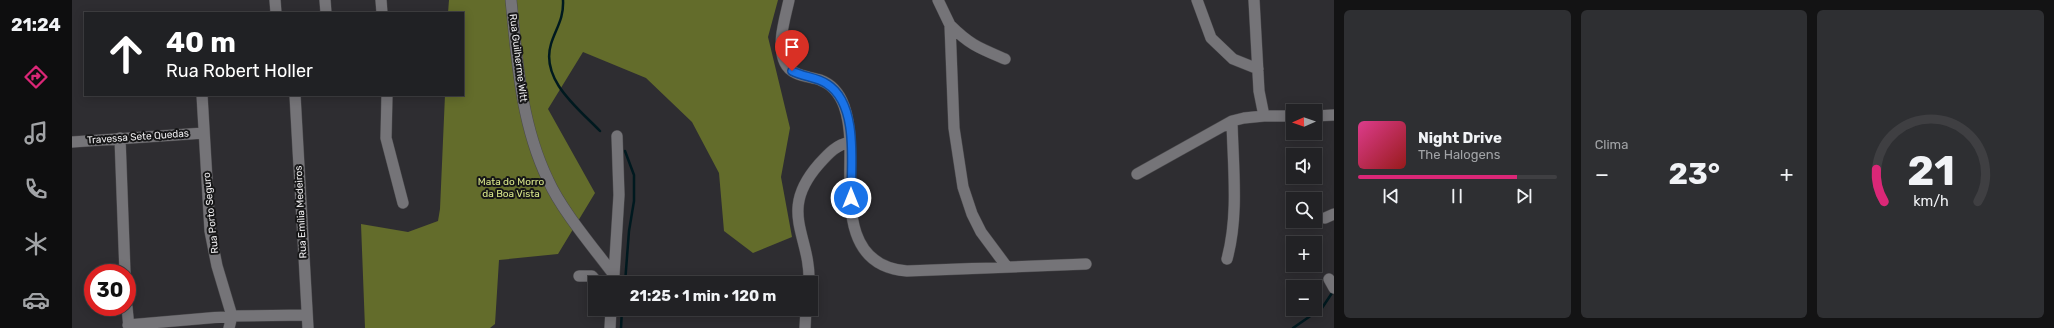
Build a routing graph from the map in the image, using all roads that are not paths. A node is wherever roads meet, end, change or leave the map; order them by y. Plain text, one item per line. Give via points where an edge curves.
1 (275, 0) edge
2 (325, 0) edge
3 (382, 0) edge
4 (511, 0) edge
5 (789, 0) edge
6 (938, 0) edge
7 (1197, 0) edge
8 (1254, 0) edge
9 (276, 12) edge
10 (326, 12) edge
11 (382, 12) edge
12 (950, 25) junction
13 (968, 42) junction
14 (1005, 58) dead end
15 (951, 59) junction
16 (1258, 69) junction
17 (202, 96) edge
18 (295, 96) edge
19 (387, 96) edge
20 (1264, 116) junction
21 (1286, 116) edge
22 (1322, 116) edge
23 (1334, 116) edge
24 (1232, 121) junction
25 (204, 133) junction
26 (616, 136) dead end
27 (120, 138) junction
28 (72, 142) edge
29 (850, 142) junction
30 (1137, 174) dead end
31 (403, 203) dead end
32 (1227, 259) dead end
33 (125, 264) edge
34 (1086, 264) dead end
35 (1007, 268) junction
36 (579, 276) dead end
37 (588, 276) edge
38 (611, 276) edge
39 (613, 276) edge
40 (809, 276) edge
41 (307, 315) junction
42 (128, 316) edge
43 (232, 316) junction
44 (806, 316) edge
45 (128, 326) edge
46 (229, 328) edge
47 (308, 328) edge
48 (805, 328) edge

1 - 9 street
2 - 10 street
3 - 11 street
4 - 38 street, Rua Guilherme Witt via 522,96 535,148 548,181
5 - 29 street via 781,40 785,65 792,71 820,80 834,90 844,104 849,119
6 - 12 street
7 - 16 street via 1211,38 1233,59
8 - 16 street
12 - 13 street
12 - 15 street
13 - 14 street
13 - 15 street
15 - 35 street via 954,128 963,187 972,214
16 - 20 street
17 - 25 street, Rua Porto Seguro
18 - 41 street, Rua Emília Medeiros
19 - 31 street via 386,138
20 - 21 street
20 - 24 street
22 - 23 street
24 - 30 street
24 - 32 street via 1234,220
25 - 27 street, Travessa Sete Quedas
25 - 43 street, Rua Porto Seguro via 213,250
26 - 39 street via 619,195
27 - 28 street, Travessa Sete Quedas
27 - 33 street
29 - 35 street via 851,212 854,230 863,249 877,264 908,272
29 - 40 street via 836,146 810,174 802,189 798,216
34 - 35 street
36 - 37 street
41 - 43 street
41 - 47 street, Rua Emília Medeiros
42 - 45 street
43 - 45 street
43 - 46 street
44 - 48 street

